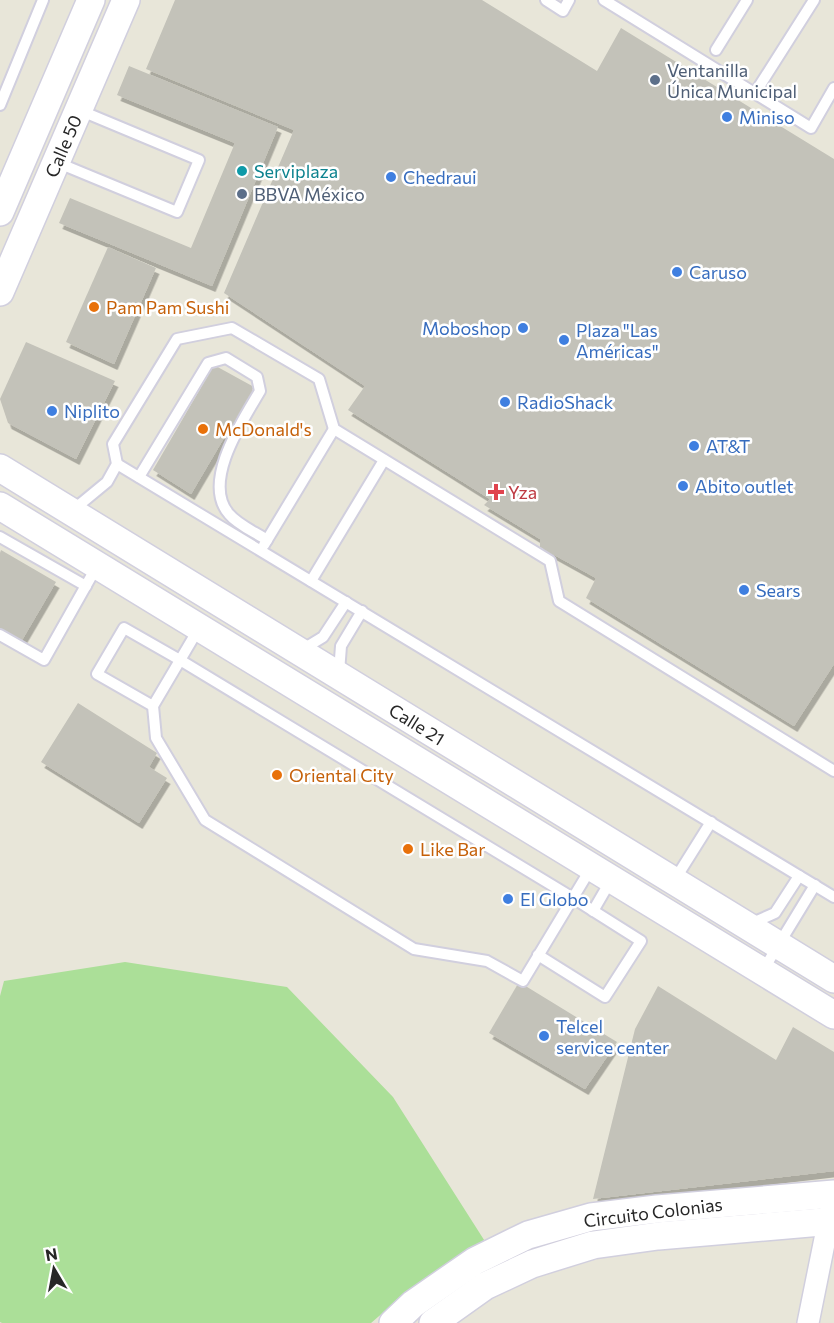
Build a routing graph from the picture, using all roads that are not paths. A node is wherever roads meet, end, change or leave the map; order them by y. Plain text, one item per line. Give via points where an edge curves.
1 (44, 0) edge
2 (91, 0) edge
3 (546, 0) edge
4 (569, 0) edge
5 (604, 0) edge
6 (747, 0) edge
7 (814, 0) edge
8 (123, 1) edge
9 (716, 50) dead end
10 (834, 88) edge
11 (755, 93) junction
12 (0, 105) edge
13 (78, 110) junction
14 (56, 162) junction
15 (0, 212) edge
16 (0, 292) edge
17 (334, 429) junction
18 (384, 460) junction
19 (117, 464) junction
20 (0, 468) edge
21 (139, 477) junction
22 (0, 506) edge
23 (71, 512) junction
24 (0, 537) edge
25 (267, 540) junction
26 (261, 551) junction
27 (92, 576) junction
28 (311, 581) junction
29 (346, 602) junction
30 (362, 611) junction
31 (199, 628) junction
32 (0, 635) edge
33 (299, 652) junction
34 (180, 660) junction
35 (338, 676) junction
36 (153, 706) junction
37 (834, 771) edge
38 (526, 790) junction
39 (509, 817) junction
40 (711, 822) junction
41 (601, 873) junction
42 (799, 876) junction
43 (674, 881) junction
44 (815, 885) junction
45 (834, 897) edge
46 (573, 898) junction
47 (593, 911) junction
48 (747, 926) junction
49 (778, 945) junction
50 (538, 955) junction
51 (762, 972) junction
52 (834, 980) edge
53 (834, 1015) edge
54 (834, 1194) edge
55 (831, 1221) edge
56 (393, 1323) edge
57 (433, 1323) edge
58 (808, 1323) edge

1 - 12 lane
2 - 15 street, Calle 50
3 - 4 lane via 563,11
5 - 11 lane
6 - 9 lane
7 - 11 lane
8 - 13 street, Calle 50
10 - 11 lane via 811,128
13 - 14 street, Calle 50
13 - 14 lane via 199,160 177,212
14 - 16 street, Calle 50
17 - 18 lane
17 - 19 lane via 320,379 232,328 177,339 113,444
17 - 25 lane
18 - 28 lane
18 - 37 lane via 550,561 559,601
19 - 21 lane
19 - 23 lane via 107,482
20 - 23 street, Calle 21
21 - 25 lane via 208,363 226,358 257,377 260,391 225,454 221,499 230,516
21 - 26 lane
22 - 27 street, Calle 21
23 - 33 street, Calle 21
24 - 27 lane
25 - 26 lane
26 - 28 lane
27 - 31 street, Calle 21
27 - 32 lane via 44,660
28 - 29 lane
29 - 30 lane
29 - 33 lane via 323,637
30 - 35 lane via 341,646
30 - 40 lane
31 - 34 lane
31 - 39 street, Calle 21
33 - 35 street, Calle 21
34 - 36 lane
34 - 36 lane via 124,628 98,674
34 - 46 lane
35 - 38 street, Calle 21
36 - 50 lane via 156,738 205,820 414,949 487,961 523,981
38 - 39 street
38 - 43 street, Calle 21
39 - 41 street, Calle 21
40 - 42 lane
40 - 43 lane
41 - 46 lane
41 - 47 lane
41 - 51 street, Calle 21
42 - 44 lane
42 - 48 lane via 775,913
43 - 48 street, Calle 21
44 - 45 lane
44 - 49 lane
46 - 47 lane
46 - 50 lane
47 - 50 lane via 641,941 605,997
48 - 49 street, Calle 21
49 - 51 lane
49 - 52 street, Calle 21
51 - 53 street, Calle 21
54 - 55 street
54 - 56 street, Circuito Colonias via 591,1217 528,1235 475,1261 413,1304
55 - 57 street, Circuito Colonias via 592,1245 532,1264 485,1286
55 - 58 street

